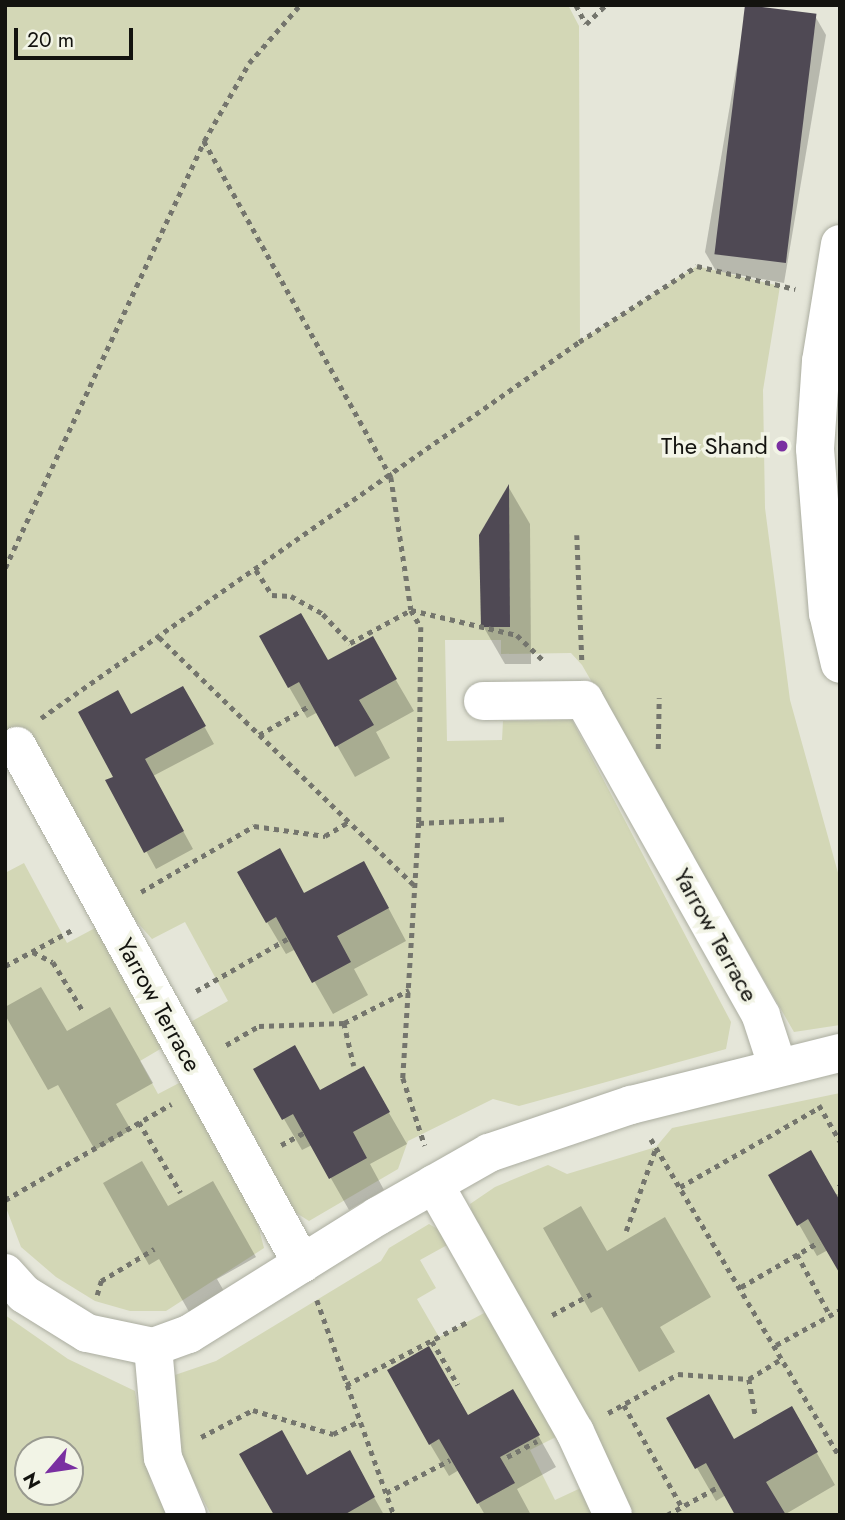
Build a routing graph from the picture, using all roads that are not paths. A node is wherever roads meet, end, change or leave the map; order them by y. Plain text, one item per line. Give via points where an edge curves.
1 (840, 244) edge
2 (830, 362) edge
3 (840, 664) edge
4 (483, 701) dead end
5 (27, 734) road end
6 (840, 1052) edge
7 (777, 1065) junction
8 (435, 1184) junction
9 (302, 1264) junction
10 (5, 1273) edge
11 (153, 1347) junction
12 (187, 1515) edge
13 (613, 1515) edge

1 - 2 street via 829,297
2 - 3 street via 815,449 828,613
4 - 7 street, Yarrow Terrace via 584,700 761,1016
5 - 9 street, Yarrow Terrace via 108,912
6 - 7 street
7 - 8 street via 631,1105 489,1153
8 - 9 street
8 - 13 street via 575,1432
9 - 11 street via 189,1334
10 - 11 street via 24,1294 87,1333
11 - 12 street via 163,1458

